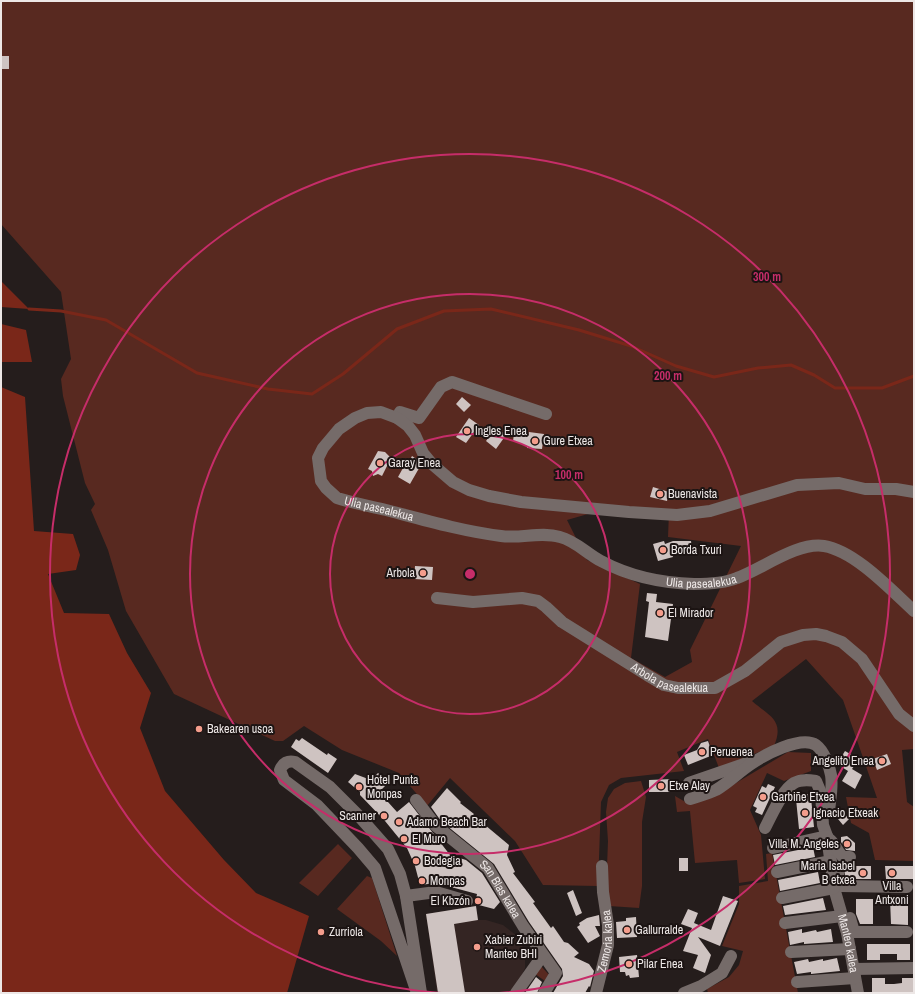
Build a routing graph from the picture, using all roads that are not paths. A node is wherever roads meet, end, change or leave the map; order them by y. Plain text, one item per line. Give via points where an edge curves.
1 (546, 414) dead end
2 (398, 418) junction
3 (914, 492) edge
4 (437, 598) dead end
5 (914, 611) edge
6 (914, 726) edge
7 (752, 763) junction
8 (689, 784) dead end
9 (690, 799) dead end
10 (416, 800) dead end
11 (765, 828) dead end
12 (827, 836) junction
13 (773, 848) dead end
14 (850, 857) dead end
15 (830, 859) junction
16 (396, 864) junction
17 (602, 866) dead end
18 (777, 872) dead end
19 (376, 873) junction
20 (907, 886) dead end
21 (835, 892) junction
22 (406, 896) junction
23 (782, 898) dead end
24 (467, 901) dead end
25 (842, 916) junction
26 (785, 923) dead end
27 (907, 932) dead end
28 (850, 949) junction
29 (791, 952) dead end
30 (543, 955) junction
31 (730, 956) dead end
32 (914, 968) edge
33 (855, 973) junction
34 (415, 980) junction
35 (797, 982) dead end
36 (417, 993) edge
37 (421, 993) edge
38 (516, 993) edge
39 (544, 993) edge
40 (596, 993) edge
41 (684, 993) edge
42 (858, 993) edge

1 - 2 street via 452,382 441,387 418,418 400,412
2 - 3 street, Ulia pasealekua via 415,435 423,453 432,464 453,482 482,494 522,502 677,515 710,511 797,485 839,483 865,489
2 - 5 street, Ulia pasealekua via 381,412 367,413 339,429 323,448 318,458 321,481 337,498 463,530 503,536 549,534 562,537 600,561 660,582 695,584 735,579 804,547 823,546 846,554 862,565
4 - 6 street, Arbola pasealekua via 473,602 522,598 538,602 562,622 647,675 678,688 715,688 745,671 780,642 803,635 826,636 842,642 862,659 900,714
7 - 8 street via 744,763
7 - 9 street, Manteo kalea via 716,790
7 - 12 street, Manteo kalea via 791,744 816,745 828,764 831,776
10 - 30 street, San Blas kalea via 436,826 488,868
11 - 12 street, Manteo kalea via 786,790 795,782 807,779 816,781 821,793
12 - 13 street
12 - 14 street via 843,857
12 - 15 street, Manteo kalea
15 - 18 street
15 - 20 street via 836,863 840,886
15 - 21 street, Manteo kalea
16 - 19 street via 384,864
16 - 19 street via 387,847 330,787 295,762 286,762 280,770 284,780 317,805 369,860
16 - 22 street
17 - 40 street, Zemoria kalea via 608,945
19 - 34 street
21 - 23 street
21 - 25 street, Manteo kalea
21 - 27 street, Manteo kalea via 844,896 854,932
22 - 24 street via 436,892
22 - 34 street
25 - 26 street
25 - 28 street, Manteo kalea
28 - 29 street
28 - 33 street, Manteo kalea
30 - 38 street
30 - 39 street, San Blas kalea via 556,973
31 - 41 street via 722,973
32 - 33 street
33 - 35 street
33 - 42 street, Manteo kalea
34 - 36 street
34 - 37 street

